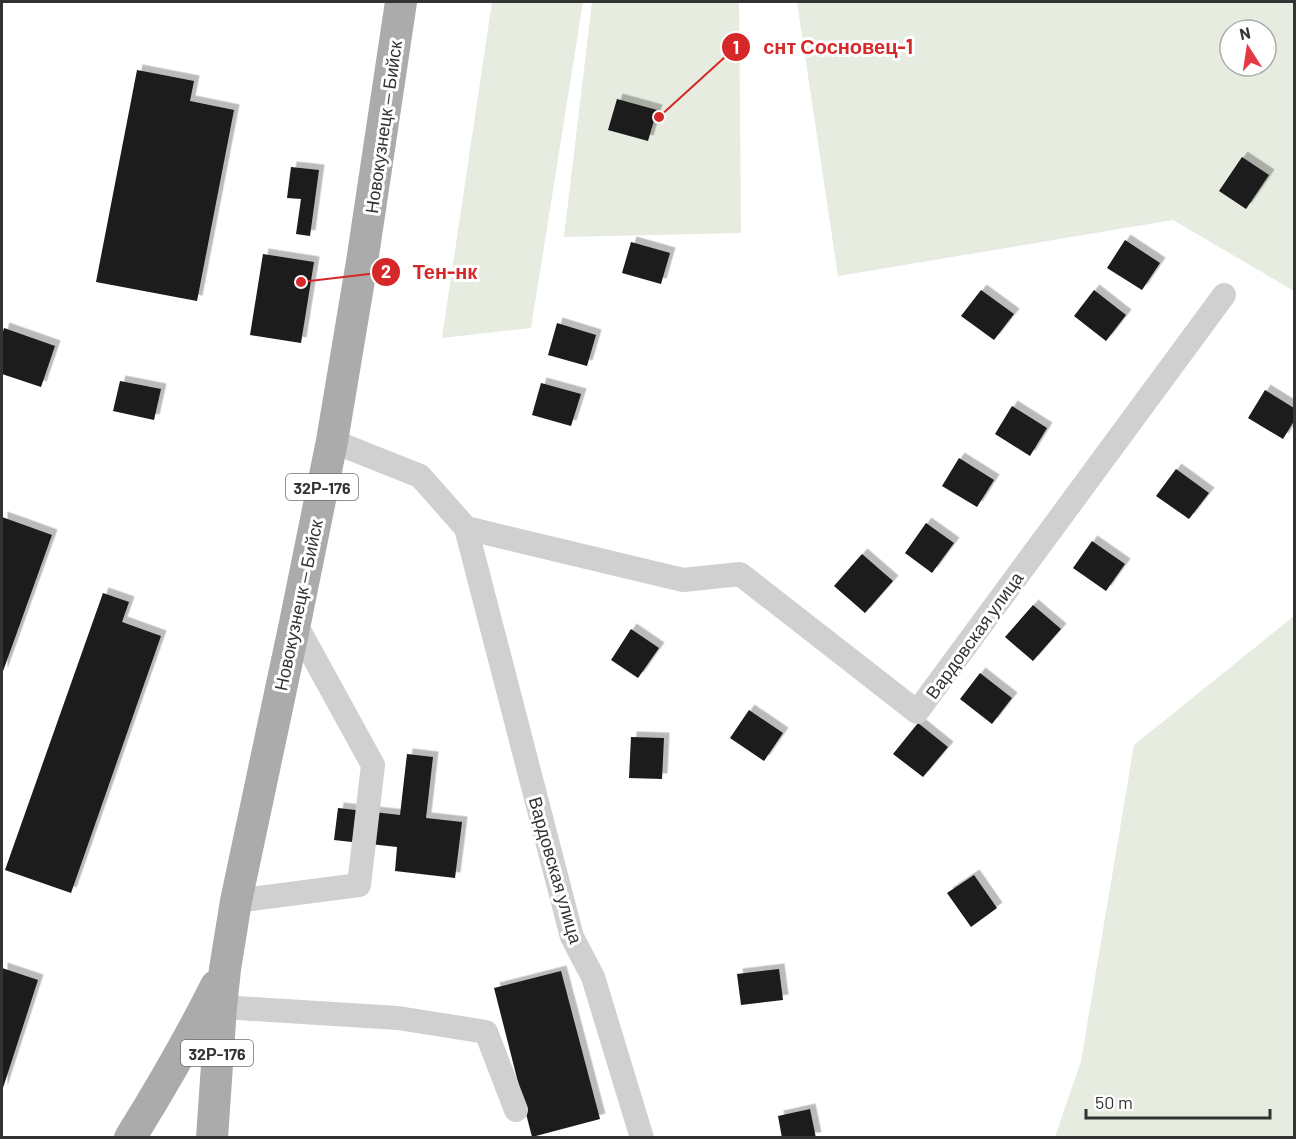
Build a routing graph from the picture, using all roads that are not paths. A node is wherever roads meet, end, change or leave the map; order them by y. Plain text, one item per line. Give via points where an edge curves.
1 (401, 2) edge
2 (1224, 295) dead end
3 (332, 441) junction
4 (466, 528) junction
5 (295, 623) junction
6 (236, 901) junction
7 (225, 969) junction
8 (221, 1006) junction
9 (516, 1110) dead end
10 (130, 1137) edge
11 (212, 1137) edge
12 (642, 1137) edge

1 - 3 main road, Новокузнецк — Бийск / 32Р-176
2 - 4 street, Вардовская улица via 917,712 740,574 683,580
3 - 4 street, Вардовская улица via 420,476
3 - 5 main road, Новокузнецк — Бийск / 32Р-176
4 - 12 street, Вардовская улица via 572,938 593,977
5 - 6 main road, Новокузнецк — Бийск / 32Р-176
5 - 6 street via 373,765 359,885
6 - 7 main road, Новокузнецк — Бийск / 32Р-176
7 - 8 main road, Новокузнецк — Бийск / 32Р-176
7 - 10 main road via 193,1032
8 - 9 street via 398,1018 486,1032
8 - 11 main road, Новокузнецк — Бийск / 32Р-176

